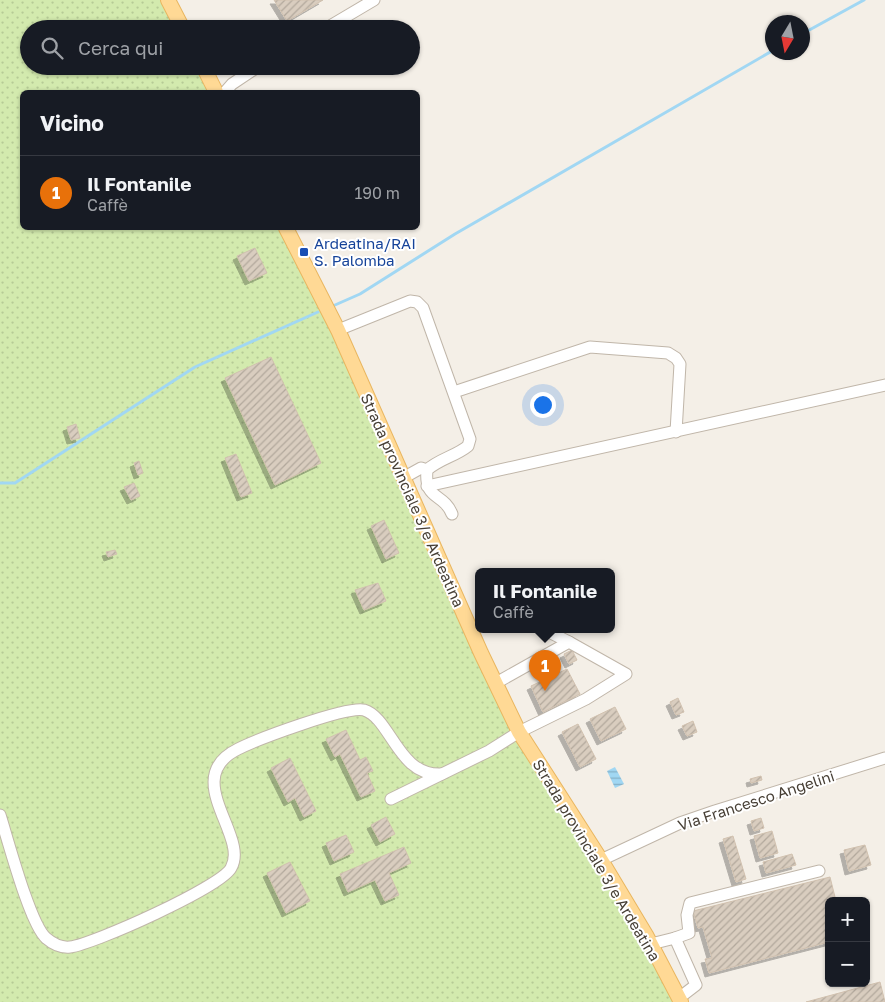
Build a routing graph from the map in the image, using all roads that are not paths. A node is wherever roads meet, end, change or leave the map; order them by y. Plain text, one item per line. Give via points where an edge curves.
1 (167, 0) edge
2 (374, 0) edge
3 (178, 20) edge
4 (340, 20) edge
5 (208, 75) edge
6 (245, 75) edge
7 (215, 90) edge
8 (227, 90) edge
9 (287, 230) edge
10 (338, 330) junction
11 (885, 386) edge
12 (454, 392) junction
13 (676, 432) junction
14 (427, 470) junction
15 (403, 478) junction
16 (427, 486) junction
17 (452, 514) dead end
18 (551, 633) edge
19 (569, 642) junction
20 (496, 682) junction
21 (519, 732) junction
22 (885, 758) edge
23 (442, 774) junction
24 (390, 799) dead end
25 (0, 816) edge
26 (601, 860) junction
27 (819, 871) dead end
28 (675, 938) junction
29 (651, 944) junction
30 (680, 1000) edge

1 - 3 main road
2 - 4 street
5 - 7 main road
6 - 8 street
9 - 10 main road, Strada provinciale 3/e Ardeatina
10 - 12 street via 410,301 417,302 423,308
10 - 15 main road, Strada provinciale 3/e Ardeatina
11 - 13 street
12 - 13 street via 590,347 668,353 680,364
12 - 14 street via 470,439 468,446
13 - 16 street
14 - 15 street via 421,468
14 - 16 street
15 - 20 main road, Strada provinciale 3/e Ardeatina
16 - 17 street via 429,493 445,502
18 - 19 street
19 - 20 street
19 - 21 street via 626,672 626,675
20 - 21 main road, Strada provinciale 3/e Ardeatina
21 - 23 street
21 - 26 main road, Strada provinciale 3/e Ardeatina
22 - 26 street, Via Francesco Angelini via 715,811
23 - 24 street
23 - 25 street via 427,774 419,769 363,710 322,718 240,748 223,760 215,776 217,800 233,851 234,860 229,871 203,890 71,947 56,945 38,929
26 - 29 main road, Strada provinciale 3/e Ardeatina
27 - 28 street via 690,903 689,933
28 - 29 street
28 - 30 street via 696,985
29 - 30 main road, Strada provinciale 3/e Ardeatina

